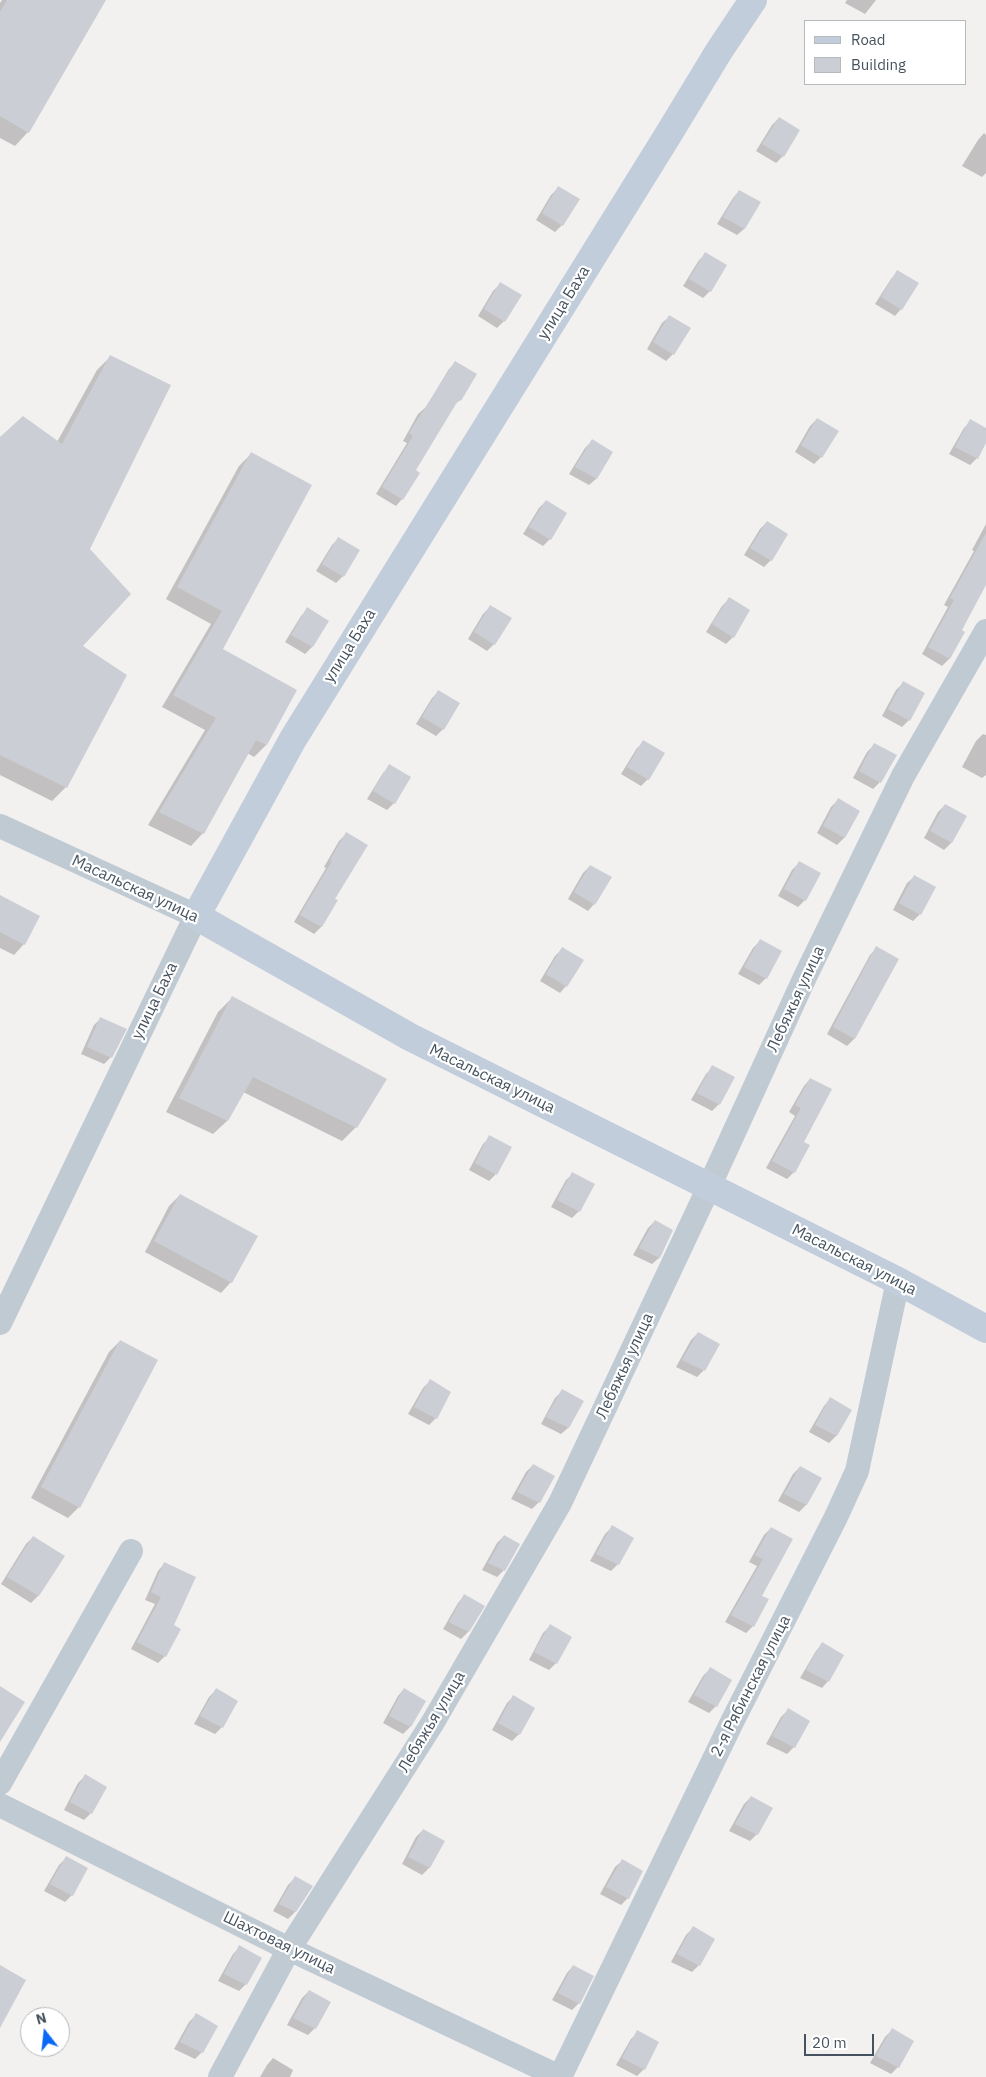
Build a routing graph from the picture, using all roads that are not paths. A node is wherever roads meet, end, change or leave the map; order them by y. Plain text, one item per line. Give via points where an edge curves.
1 (754, 0) edge
2 (986, 632) edge
3 (0, 826) edge
4 (196, 916) junction
5 (709, 1187) junction
6 (898, 1281) junction
7 (0, 1323) edge
8 (986, 1329) edge
9 (131, 1551) dead end
10 (0, 1783) edge
11 (0, 1805) edge
12 (289, 1949) junction
13 (220, 2077) edge
14 (560, 2077) edge

1 - 4 street, улица Баха via 719,51 293,739
2 - 5 street, Лебяжья улица via 899,785 805,977
3 - 4 street, Масальская улица
4 - 5 street, Масальская улица via 410,1037
4 - 7 street, улица Баха
5 - 6 street, Масальская улица
5 - 12 street, Лебяжья улица via 560,1503 433,1722
6 - 8 street, Масальская улица
6 - 14 street, 2-я Рябинская улица via 857,1471
9 - 10 street
11 - 12 street, Шахтовая улица
12 - 13 street, Лебяжья улица
12 - 14 street, Шахтовая улица

